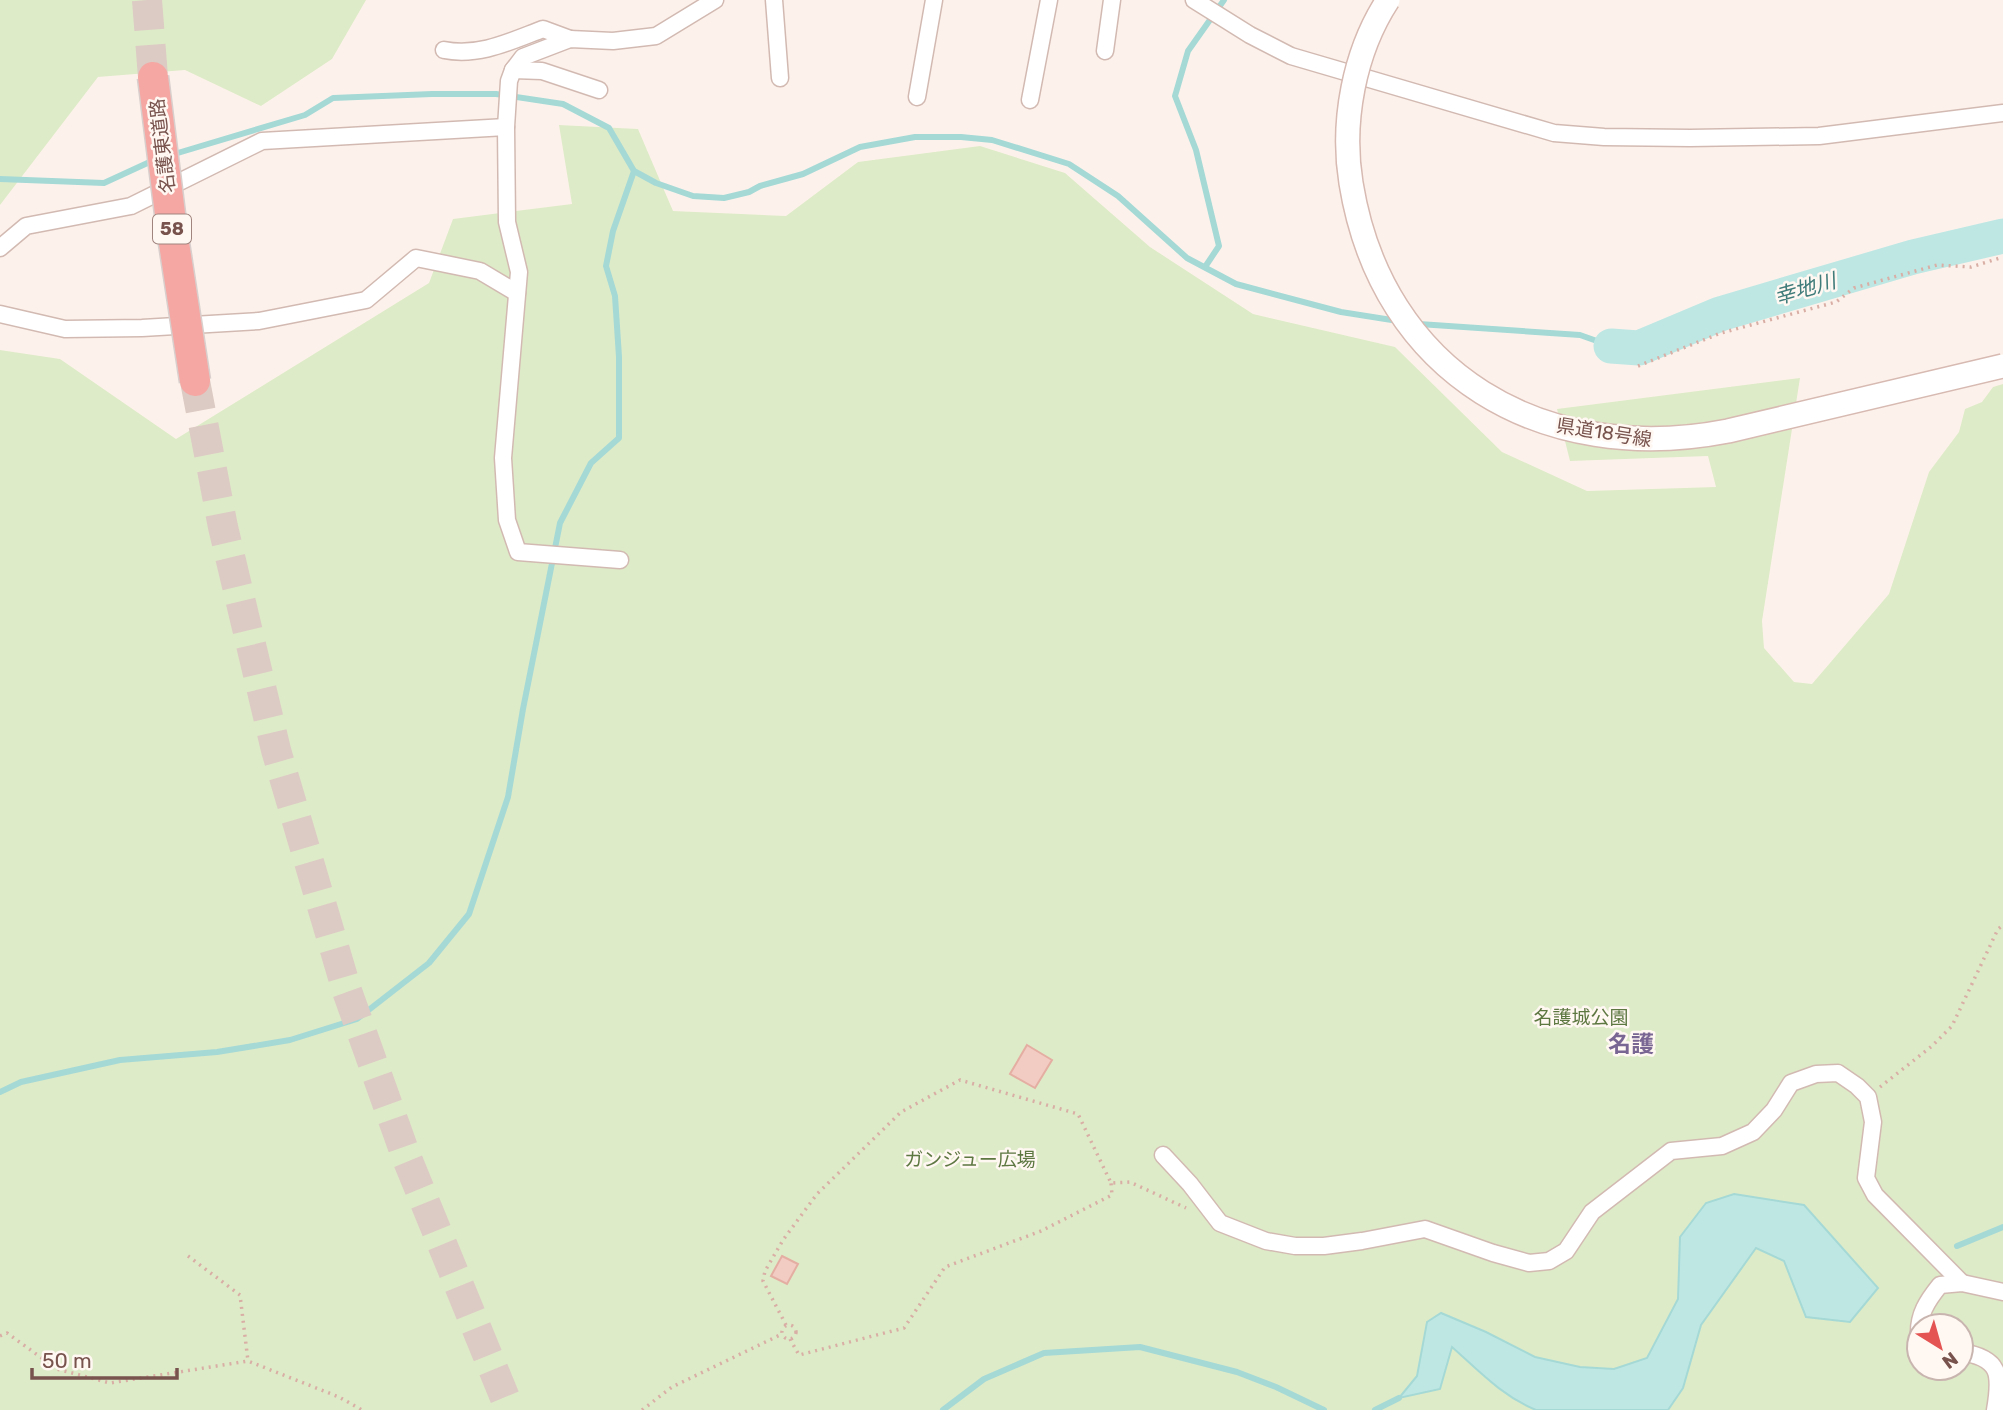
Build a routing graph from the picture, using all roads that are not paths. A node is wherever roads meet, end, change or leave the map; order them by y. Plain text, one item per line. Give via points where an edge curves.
1 (715, 0) edge
2 (774, 0) edge
3 (934, 0) edge
4 (1049, 0) edge
5 (1112, 0) edge
6 (1388, 0) edge
7 (1200, 3) edge
8 (570, 39) junction
9 (444, 50) dead end
10 (1105, 51) dead end
11 (511, 75) junction
12 (153, 77) tunnel mouth
13 (780, 78) dead end
14 (599, 90) dead end
15 (916, 97) dead end
16 (1030, 100) dead end
17 (2003, 113) edge
18 (506, 120) junction
19 (1, 247) edge
20 (517, 293) junction
21 (0, 314) edge
22 (2003, 366) edge
23 (195, 381) tunnel mouth
24 (620, 561) dead end
25 (1163, 1155) dead end
26 (1962, 1283) junction
27 (2003, 1292) edge
28 (1923, 1312) edge
29 (1975, 1353) edge
30 (1995, 1410) edge

1 - 8 street via 656,36
2 - 13 street
3 - 15 street
4 - 16 street
5 - 10 street
6 - 22 main road, 県道18号線, bridge via 1367,40 1351,103 1347,141 1355,210 1367,250 1399,313 1442,363 1496,402 1549,424 1596,435 1659,440 1728,431
7 - 17 street via 1291,56 1554,133 1774,138
8 - 9 street via 543,29 463,54
8 - 11 street via 523,57
11 - 14 street via 542,71
11 - 18 street
12 - 23 highway, 名護東道路 / 58, bridge
18 - 19 street via 262,141 131,206 26,226
18 - 20 street via 507,222 519,272
20 - 21 street via 481,271 416,258 366,300 258,321 65,329
20 - 24 street via 503,458 507,520 518,552
25 - 26 street via 1220,1223 1266,1241 1295,1246 1362,1241 1426,1228 1529,1263 1549,1261 1566,1251 1592,1212 1671,1152 1722,1146 1753,1132 1791,1083 1816,1074 1838,1073 1868,1097 1873,1122 1866,1178 1875,1195
26 - 27 street
26 - 28 street via 1940,1285
29 - 30 street via 1995,1368 1999,1386

